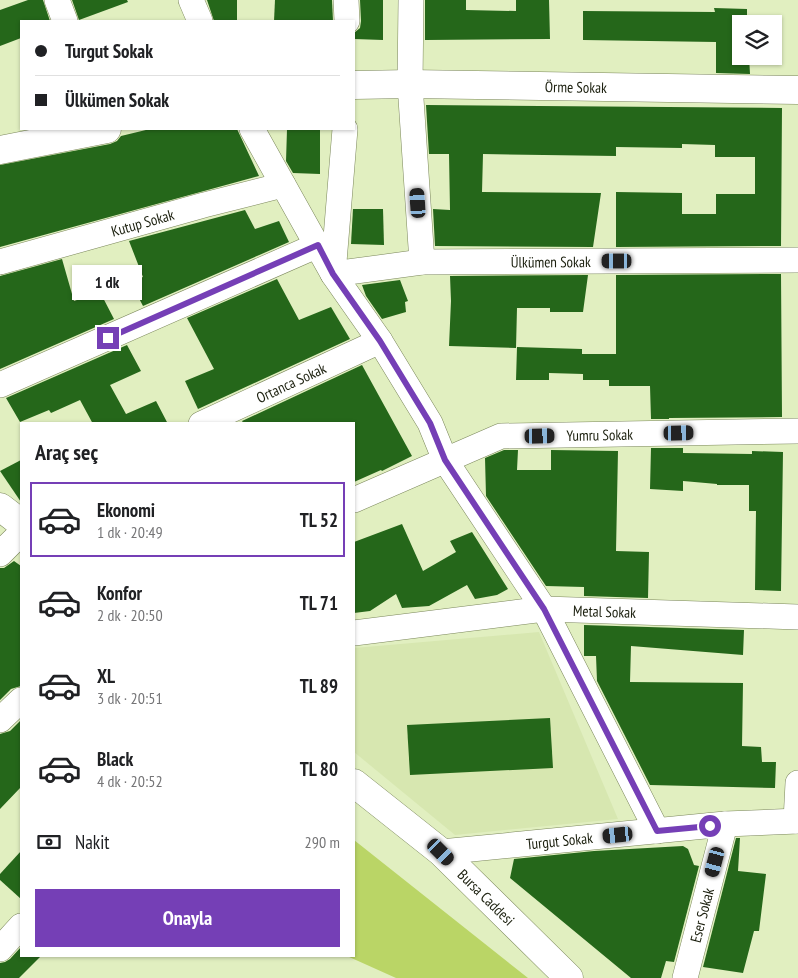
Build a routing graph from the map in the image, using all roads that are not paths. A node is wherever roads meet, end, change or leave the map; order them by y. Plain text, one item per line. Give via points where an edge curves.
1 (57, 0) edge
2 (190, 0) edge
3 (346, 0) edge
4 (411, 0) edge
5 (65, 20) edge
6 (200, 20) edge
7 (347, 20) edge
8 (410, 84) junction
9 (355, 85) edge
10 (798, 90) edge
11 (101, 130) edge
12 (253, 130) edge
13 (345, 130) edge
14 (0, 150) edge
15 (283, 185) junction
16 (318, 245) junction
17 (798, 260) edge
18 (0, 262) edge
19 (422, 262) junction
20 (333, 274) junction
21 (380, 341) junction
22 (0, 384) edge
23 (205, 422) edge
24 (798, 432) edge
25 (445, 460) junction
26 (355, 500) edge
27 (15, 517) edge
28 (0, 554) edge
29 (544, 609) junction
30 (798, 617) edge
31 (355, 633) edge
32 (20, 701) edge
33 (0, 720) edge
34 (798, 783) edge
35 (355, 784) edge
36 (797, 821) edge
37 (726, 824) junction
38 (657, 831) junction
39 (441, 852) junction
40 (20, 927) edge
41 (0, 949) edge
42 (569, 978) edge
43 (685, 978) edge

1 - 5 street
2 - 6 street
3 - 7 street
4 - 8 street
8 - 9 main road, Örme Sokak
8 - 10 main road, Örme Sokak
8 - 19 street
11 - 14 main road
12 - 15 street
13 - 20 street
15 - 16 street
15 - 18 street, Kutup Sokak
16 - 20 street
16 - 22 street
17 - 19 street, Ülkümen Sokak
19 - 20 street, Ülkümen Sokak
20 - 21 street
21 - 23 street, Ortanca Sokak
21 - 25 street via 430,423
24 - 25 street, Yumru Sokak via 501,436
25 - 26 street, Yumru Sokak
25 - 29 street
27 - 28 street
29 - 30 street, Metal Sokak
29 - 31 street, Metal Sokak
29 - 38 street
32 - 33 street
34 - 36 street
35 - 39 main road, Bursa Caddesi
36 - 37 street, Turgut Sokak
37 - 38 street, Turgut Sokak
37 - 43 street, Eser Sokak
38 - 39 street, Turgut Sokak
39 - 42 main road, Bursa Caddesi
40 - 41 street

